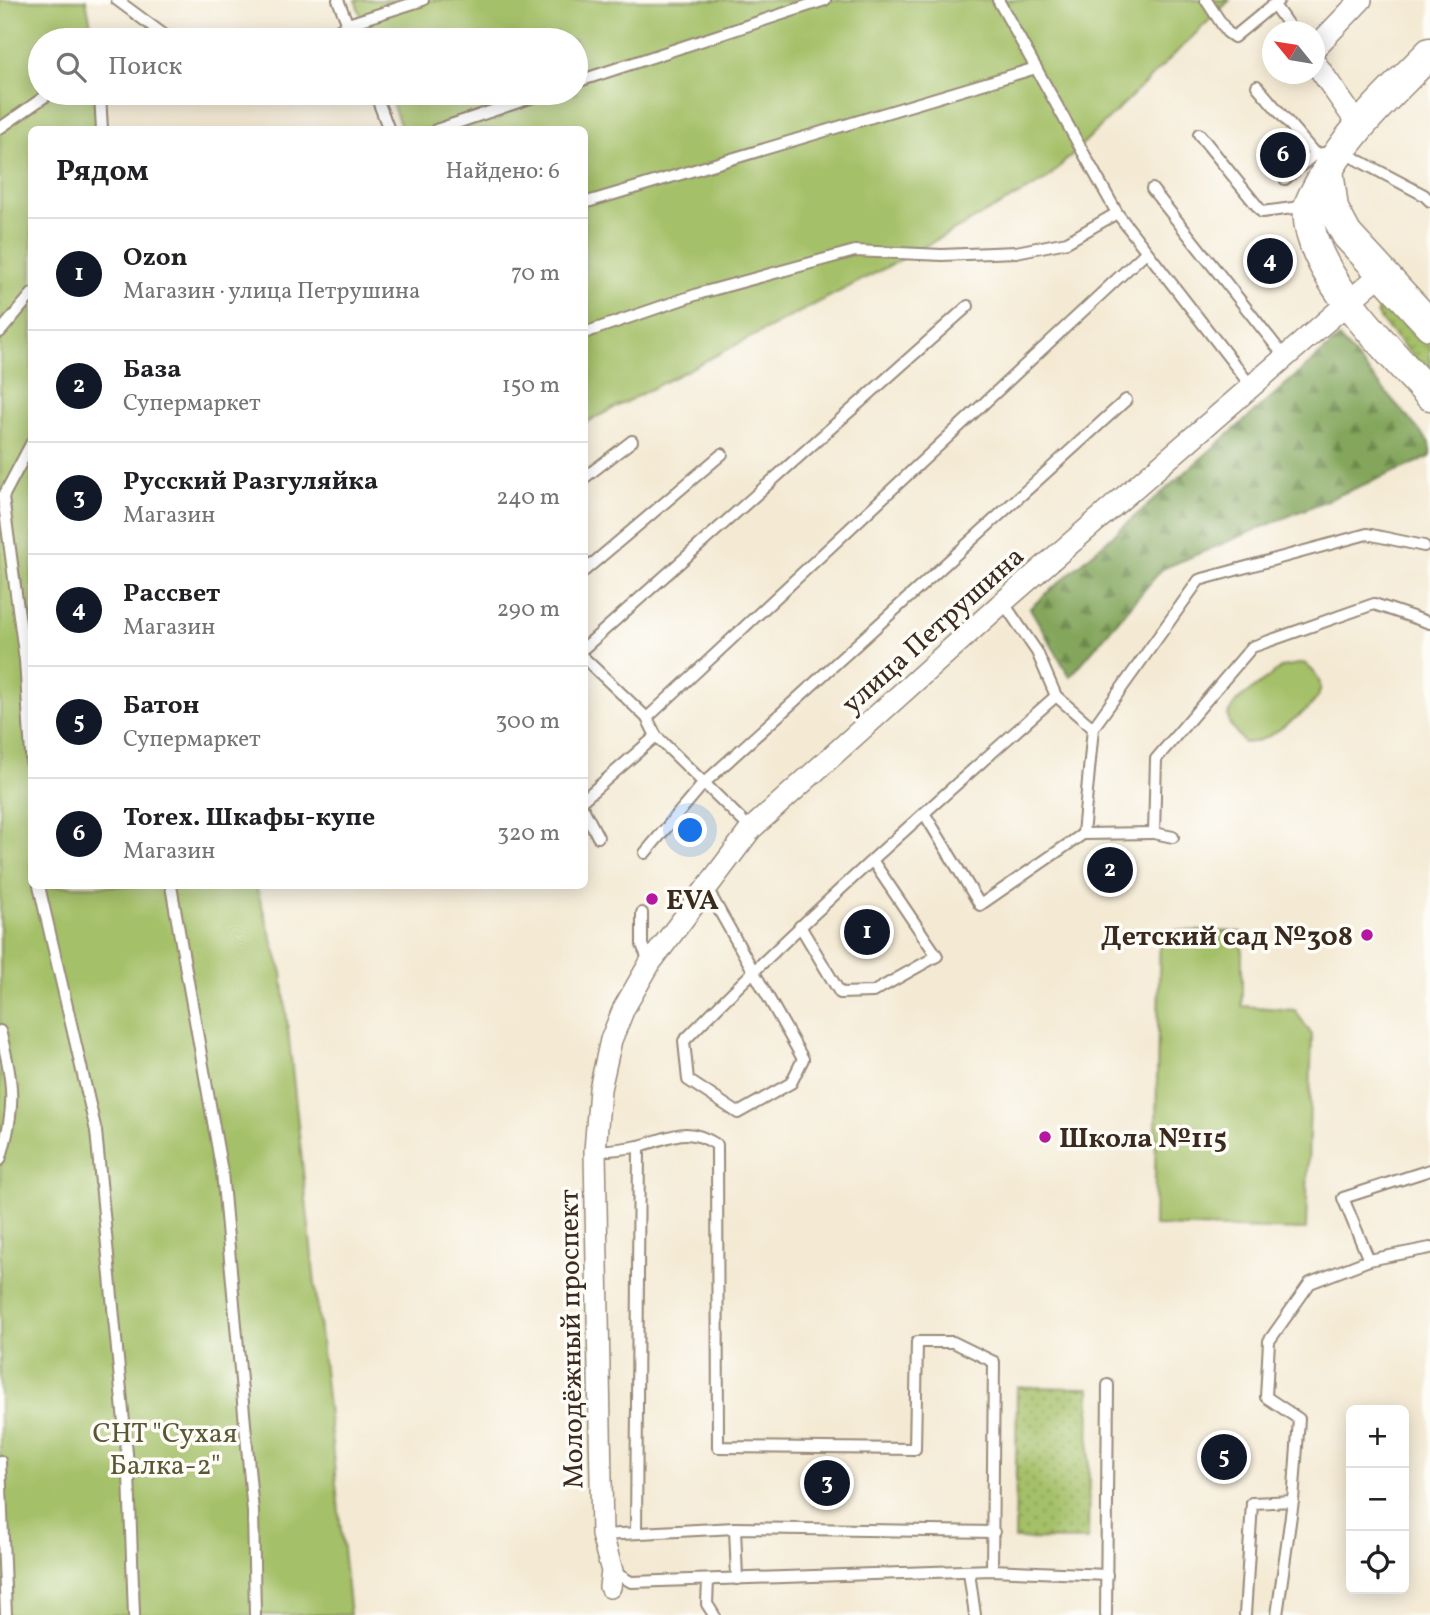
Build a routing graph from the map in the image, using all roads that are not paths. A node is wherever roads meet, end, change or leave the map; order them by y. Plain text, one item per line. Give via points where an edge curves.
1 (117, 0) edge
2 (338, 0) edge
3 (423, 0) edge
4 (825, 0) edge
5 (998, 0) edge
6 (1206, 0) edge
7 (1361, 0) edge
8 (1277, 3) edge
9 (1287, 21) edge
10 (348, 24) junction
11 (155, 28) edge
12 (342, 28) edge
13 (350, 28) edge
14 (1325, 38) edge
15 (1430, 53) edge
16 (1036, 68) junction
17 (1325, 77) edge
18 (588, 78) edge
19 (1257, 86) dead end
20 (33, 105) edge
21 (101, 105) edge
22 (380, 105) edge
23 (510, 105) edge
24 (102, 126) edge
25 (387, 126) edge
26 (448, 126) edge
27 (1359, 126) junction
28 (0, 128) edge
29 (1199, 134) dead end
30 (1328, 158) junction
31 (1285, 179) dead end
32 (1152, 190) dead end
33 (1428, 195) edge
34 (588, 202) edge
35 (1309, 206) junction
36 (1116, 213) junction
37 (1146, 252) junction
38 (1382, 273) junction
39 (28, 299) edge
40 (1346, 303) junction
41 (968, 306) dead end
42 (1430, 325) edge
43 (0, 332) edge
44 (588, 332) edge
45 (1284, 356) junction
46 (1251, 386) junction
47 (1430, 395) edge
48 (1126, 400) dead end
49 (632, 441) dead end
50 (28, 450) edge
51 (722, 454) dead end
52 (588, 475) edge
53 (1424, 546) dead end
54 (588, 568) edge
55 (1003, 602) junction
56 (1430, 623) edge
57 (588, 644) edge
58 (588, 662) edge
59 (1056, 696) junction
60 (28, 707) edge
61 (647, 718) junction
62 (1093, 728) junction
63 (656, 736) junction
64 (703, 784) junction
65 (588, 796) edge
66 (924, 813) junction
67 (588, 818) edge
68 (751, 829) junction
69 (1154, 833) junction
70 (1083, 834) junction
71 (598, 837) dead end
72 (1173, 837) dead end
73 (645, 853) dead end
74 (872, 860) junction
75 (706, 887) junction
76 (39, 889) edge
77 (172, 889) edge
78 (642, 913) dead end
79 (800, 926) junction
80 (650, 963) junction
81 (753, 971) junction
82 (0, 1031) edge
83 (600, 1088) joint
84 (639, 1146) junction
85 (595, 1151) junction
86 (0, 1160) edge
87 (1430, 1170) edge
88 (1430, 1248) edge
89 (1369, 1259) junction
90 (1108, 1385) dead end
91 (0, 1461) edge
92 (1293, 1501) junction
93 (735, 1528) junction
94 (994, 1532) junction
95 (635, 1533) junction
96 (602, 1535) junction
97 (992, 1570) junction
98 (969, 1572) junction
99 (1107, 1575) junction
100 (611, 1579) joint
101 (737, 1579) junction
102 (708, 1580) junction
103 (6, 1615) edge
104 (134, 1615) edge
105 (255, 1615) edge
106 (714, 1615) edge
107 (975, 1615) edge
108 (1106, 1615) edge
109 (1245, 1615) edge
110 (1277, 1615) edge

1 - 11 lane
2 - 10 lane
3 - 10 lane
4 - 18 lane
5 - 16 lane
6 - 8 lane via 1234,37
7 - 14 street
8 - 9 lane
10 - 12 lane
10 - 13 lane
15 - 27 main road
16 - 34 lane
16 - 36 lane
17 - 27 street
19 - 30 lane
20 - 28 lane
21 - 24 lane
22 - 25 lane
23 - 26 lane
27 - 30 main road
29 - 35 lane via 1262,212
30 - 31 lane
30 - 33 lane
30 - 35 main road
30 - 38 main road via 1333,209 1348,235
32 - 45 lane
35 - 40 main road via 1319,251
36 - 37 lane
36 - 44 lane via 1066,242 1016,252 855,251 701,293
37 - 46 lane
37 - 61 lane
38 - 40 street, улица Петрушина
38 - 42 main road
39 - 43 lane
40 - 45 street, улица Петрушина
40 - 47 main road
41 - 57 lane
45 - 46 street, улица Петрушина
46 - 55 street, улица Петрушина
48 - 64 lane
49 - 52 lane
50 - 60 lane via 3,497
51 - 54 lane
53 - 62 lane via 1367,534 1199,580
55 - 59 lane via 1037,653
55 - 68 street, улица Петрушина
56 - 69 lane via 1374,604 1252,648 1156,759
58 - 61 lane
59 - 62 lane
59 - 66 lane
61 - 63 lane
62 - 70 lane
63 - 64 lane
63 - 65 lane
64 - 68 lane
64 - 73 lane
66 - 70 lane via 980,905
66 - 74 lane
67 - 71 lane
68 - 75 street, улица Петрушина
69 - 70 lane
69 - 72 lane
74 - 79 lane
74 - 79 lane via 937,956 873,992 840,993
75 - 80 street, улица Петрушина
75 - 81 lane
76 - 104 lane via 96,1130 129,1474
77 - 105 lane via 222,1172 253,1512
78 - 80 lane via 642,945
79 - 81 lane
80 - 83 street, улица Петрушина via 611,1040
81 - 81 lane via 684,1041 688,1080 738,1113 791,1083 803,1059
82 - 86 lane via 10,1068 12,1123
83 - 85 street, Молодёжный проспект
84 - 85 lane
84 - 94 lane via 674,1134 701,1134 717,1145 718,1447 915,1449 918,1342 953,1342 994,1362
84 - 95 lane
85 - 96 street, Молодёжный проспект
87 - 89 lane via 1343,1198
88 - 89 lane
89 - 92 lane via 1310,1283 1269,1340 1266,1397 1298,1419
90 - 99 lane
91 - 103 lane
92 - 109 lane via 1252,1503
92 - 110 lane
93 - 94 lane
93 - 95 lane
93 - 101 lane
94 - 97 lane
95 - 96 lane
96 - 100 street, Молодёжный проспект
97 - 98 lane
97 - 99 lane
98 - 101 lane
98 - 107 lane
99 - 108 lane
100 - 102 lane
101 - 102 lane
102 - 106 lane via 707,1604

